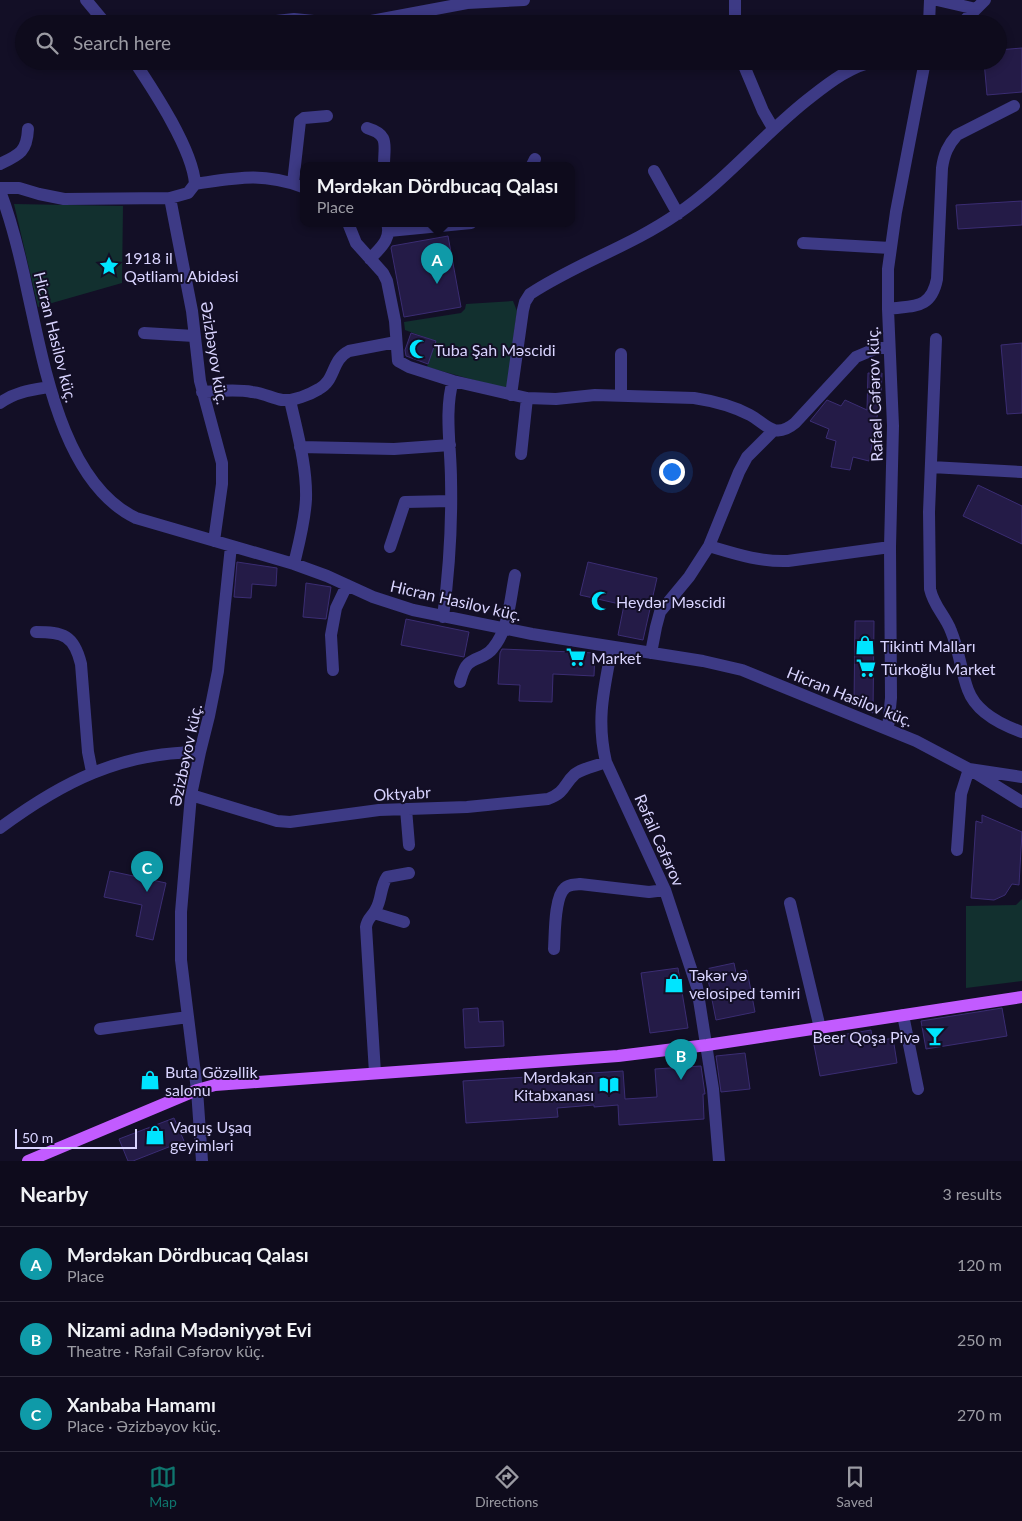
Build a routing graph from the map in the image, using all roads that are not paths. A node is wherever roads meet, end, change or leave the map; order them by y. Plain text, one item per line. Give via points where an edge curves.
1 (86, 0) edge
2 (524, 0) edge
3 (735, 0) edge
4 (930, 0) edge
5 (937, 0) edge
6 (980, 4) edge
7 (98, 15) edge
8 (403, 15) edge
9 (735, 15) edge
10 (929, 15) edge
11 (970, 15) edge
12 (139, 70) edge
13 (746, 70) edge
14 (853, 70) edge
15 (922, 70) edge
16 (1014, 106) dead end
17 (327, 116) dead end
18 (367, 128) dead end
19 (773, 128) junction
20 (28, 129) dead end
21 (384, 162) edge
22 (0, 164) edge
23 (654, 171) dead end
24 (195, 184) junction
25 (298, 185) edge
26 (0, 190) edge
27 (170, 198) junction
28 (678, 214) junction
29 (350, 227) edge
30 (388, 227) edge
31 (803, 243) dead end
32 (890, 248) junction
33 (370, 259) junction
34 (888, 309) junction
35 (144, 333) dead end
36 (194, 336) junction
37 (936, 339) dead end
38 (396, 342) junction
39 (889, 346) junction
40 (621, 354) dead end
41 (453, 381) junction
42 (49, 387) junction
43 (202, 392) junction
44 (511, 395) junction
45 (621, 396) junction
46 (526, 398) junction
47 (290, 400) junction
48 (0, 403) edge
49 (774, 430) junction
50 (450, 445) junction
51 (300, 447) junction
52 (521, 454) dead end
53 (931, 467) junction
54 (1022, 472) edge
55 (451, 501) junction
56 (214, 541) junction
57 (231, 546) junction
58 (709, 546) junction
59 (390, 547) dead end
60 (890, 547) junction
61 (294, 564) junction
62 (515, 575) dead end
63 (346, 585) junction
64 (443, 617) junction
65 (504, 628) junction
66 (36, 632) dead end
67 (612, 647) junction
68 (651, 653) junction
69 (333, 670) dead end
70 (460, 682) dead end
71 (888, 728) junction
72 (1022, 732) edge
73 (200, 752) junction
74 (606, 762) junction
75 (969, 769) junction
76 (92, 772) junction
77 (1022, 777) edge
78 (191, 795) junction
79 (1022, 802) edge
80 (406, 808) junction
81 (0, 828) edge
82 (409, 845) dead end
83 (957, 850) dead end
84 (409, 873) dead end
85 (665, 890) junction
86 (790, 903) dead end
87 (374, 913) junction
88 (404, 922) dead end
89 (554, 949) dead end
90 (1022, 997) edge
91 (903, 1015) junction
92 (188, 1017) junction
93 (820, 1028) junction
94 (100, 1029) dead end
95 (707, 1045) junction
96 (375, 1073) junction
97 (918, 1089) dead end
98 (197, 1090) junction
99 (28, 1161) edge
100 (202, 1161) edge
101 (719, 1161) edge

1 - 7 street
2 - 8 street via 467,3
3 - 9 street
4 - 10 street
5 - 6 street
6 - 11 street
12 - 24 street via 179,135
13 - 19 street
14 - 19 street via 829,83
15 - 32 street, Rafael Cəfərov küç.
16 - 34 street via 957,135 950,143 942,168 935,289 927,301
17 - 25 street via 300,121
18 - 21 street via 383,135
19 - 28 street
20 - 22 street via 23,150
23 - 28 street
24 - 25 street via 253,176
24 - 27 street via 188,193
26 - 27 street via 19,188 64,199
26 - 42 street, Hicran Hasilov küç. via 15,237
27 - 36 street, Əzizbəyov küç.
28 - 44 street via 530,294 523,310
29 - 33 street via 356,243
30 - 33 street via 382,246
31 - 32 street
32 - 34 street, Rafael Cəfərov küç.
33 - 38 street via 387,281
34 - 39 street, Rafael Cəfərov küç.
35 - 36 street
36 - 43 street, Əzizbəyov küç.
37 - 53 street
38 - 41 street via 397,357 402,364
38 - 47 street via 342,354 326,385
39 - 49 street via 856,358 795,424
39 - 60 street, Rafael Cəfərov küç. via 893,426
40 - 45 street
41 - 44 street
41 - 50 street via 449,404
42 - 48 street via 22,392
42 - 56 street, Hicran Hasilov küç. via 73,449 115,506 136,518
43 - 47 street via 252,392
43 - 56 street, Əzizbəyov küç. via 222,462
44 - 46 street
45 - 46 street
45 - 49 street via 709,400 741,410
46 - 52 street
47 - 51 street
49 - 58 street via 747,457
50 - 51 street via 394,449
50 - 55 street
51 - 61 street via 306,498
53 - 54 street
53 - 72 street via 930,589 933,601 950,628 969,692 976,704 1000,722
55 - 59 street via 405,502
55 - 64 street
56 - 57 street, Hicran Hasilov küç.
57 - 61 street, Hicran Hasilov küç.
57 - 73 street, Əzizbəyov küç. via 218,671
58 - 60 street via 771,562
58 - 68 street via 660,612
60 - 71 street, Rafael Cəfərov küç. via 891,698
61 - 63 street, Hicran Hasilov küç.
62 - 65 street
63 - 64 street, Hicran Hasilov küç. via 392,604
63 - 69 street via 336,608 331,634
64 - 65 street, Hicran Hasilov küç.
65 - 67 street, Hicran Hasilov küç.
65 - 70 street via 500,639 486,656 469,663
66 - 76 street via 61,634 78,653
67 - 68 street, Hicran Hasilov küç.
67 - 74 street, Rəfail Cəfərov via 600,717
68 - 71 street, Hicran Hasilov küç. via 742,670
71 - 75 street, Hicran Hasilov küç.
73 - 76 street via 152,755
73 - 78 street, Əzizbəyov küç.
74 - 80 street, Oktyabr via 577,773 558,795 548,799 467,807
74 - 85 street, Rəfail Cəfərov
75 - 77 street
75 - 79 street, Hicran Hasilov küç.
75 - 83 street via 961,794
76 - 81 street via 48,795
78 - 80 street, Oktyabr via 290,822
78 - 92 street, Əzizbəyov küç. via 180,933
80 - 82 street
84 - 87 street via 387,877
85 - 89 street via 648,892 580,884 564,888 557,907
85 - 95 street, Rəfail Cəfərov via 696,987
86 - 93 street
87 - 88 street
87 - 96 street via 366,927
90 - 91 main road
91 - 93 main road
91 - 97 street
92 - 94 street
92 - 98 street, Əzizbəyov küç.
93 - 95 main road
95 - 96 main road via 608,1056
95 - 101 street, Rəfail Cəfərov
96 - 98 main road via 225,1084
98 - 99 main road
98 - 100 street, Əzizbəyov küç.

